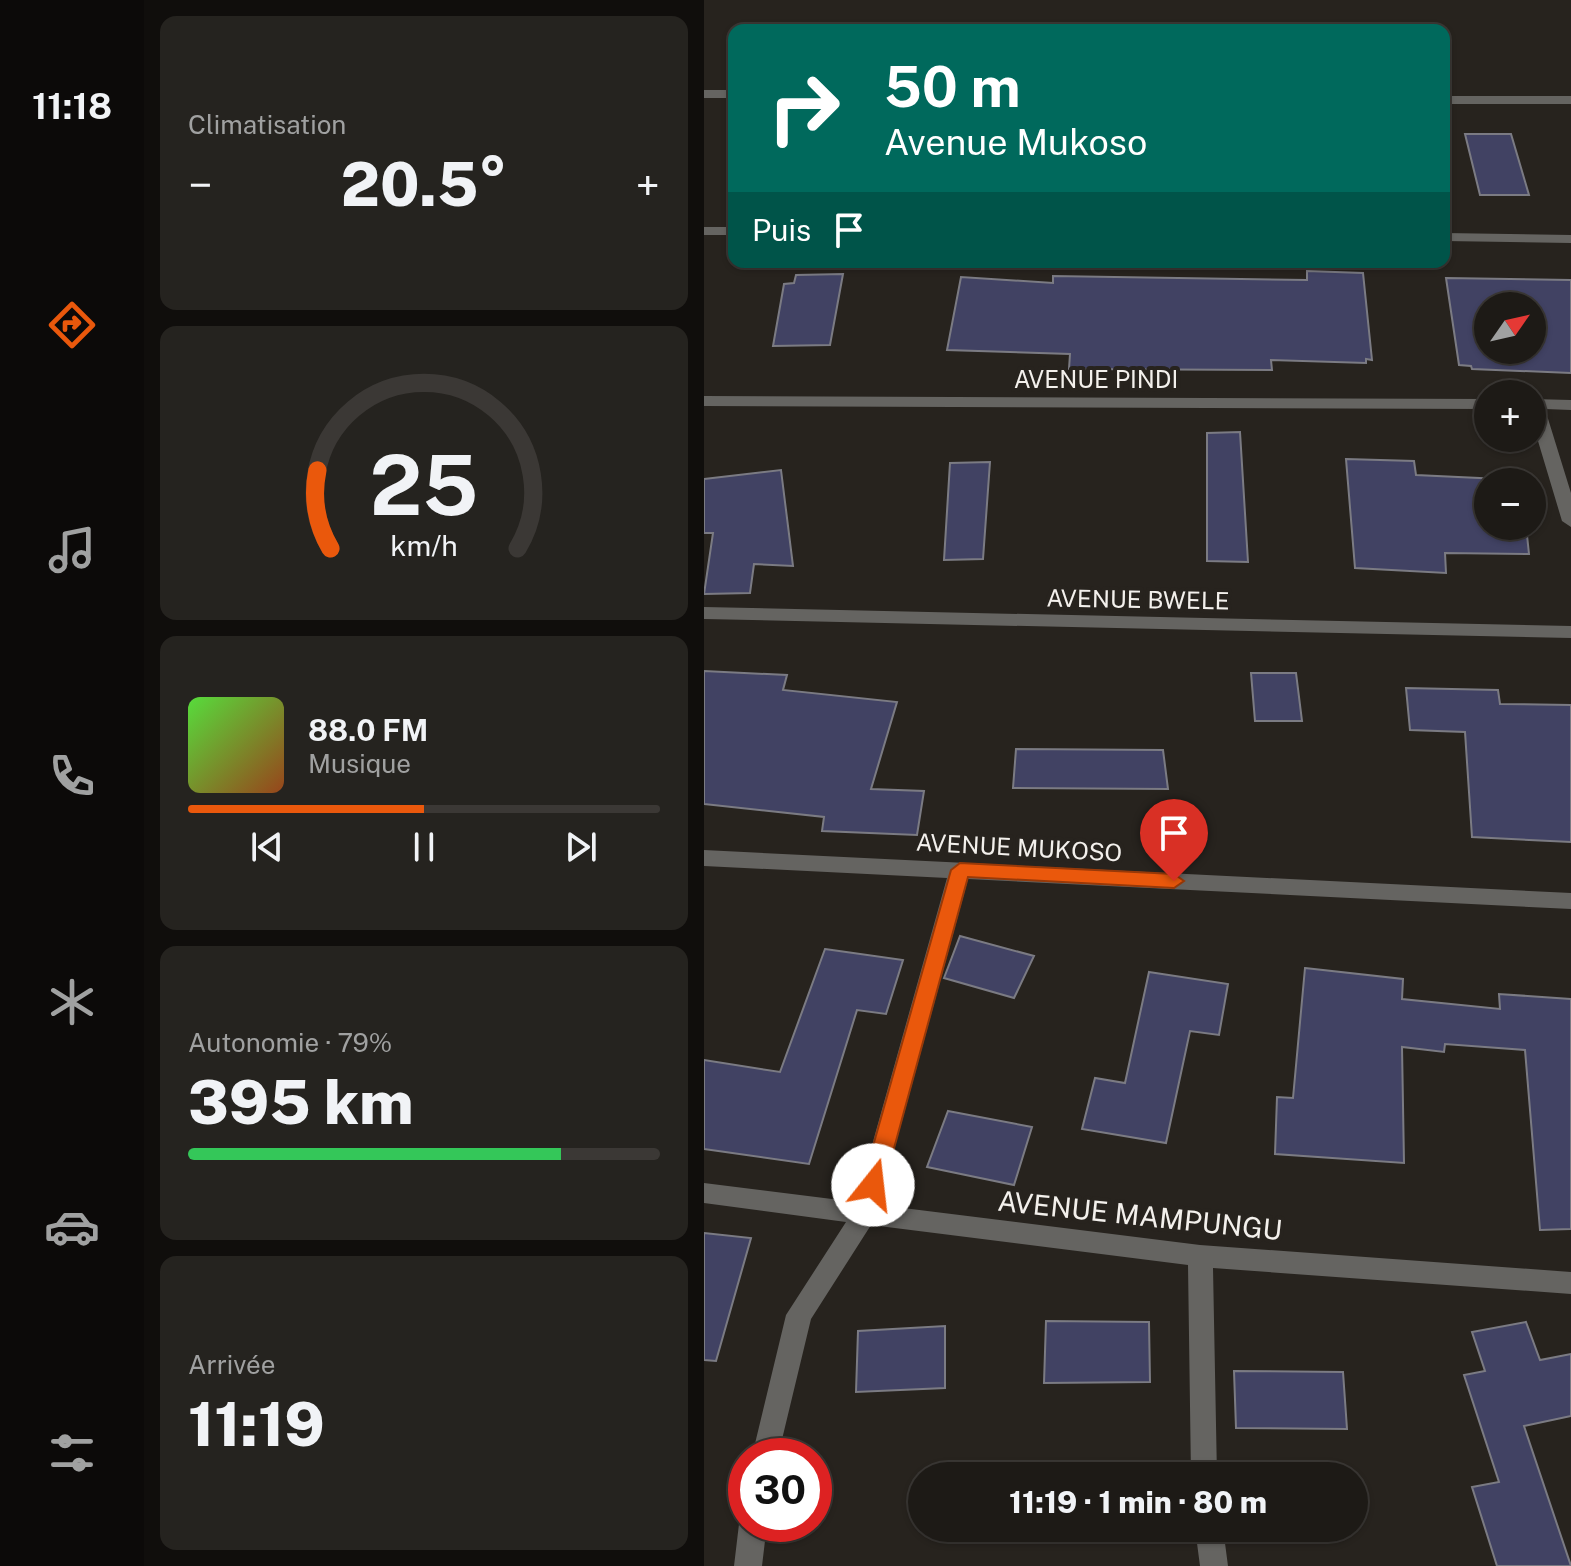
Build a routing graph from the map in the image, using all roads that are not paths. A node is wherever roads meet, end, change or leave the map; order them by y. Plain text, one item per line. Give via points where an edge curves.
1 (704, 94) edge
2 (728, 94) edge
3 (1450, 100) edge
4 (1571, 100) edge
5 (704, 231) edge
6 (728, 231) edge
7 (1450, 237) edge
8 (1571, 239) edge
9 (704, 401) edge
10 (1474, 404) edge
11 (1546, 404) edge
12 (1571, 405) edge
13 (1546, 442) edge
14 (1571, 521) edge
15 (704, 613) edge
16 (1571, 632) edge
17 (704, 858) edge
18 (960, 870) junction
19 (1571, 901) edge
20 (704, 1193) edge
21 (865, 1213) junction
22 (1200, 1256) junction
23 (1571, 1283) edge
24 (769, 1438) edge
25 (1204, 1462) edge
26 (751, 1542) edge
27 (1211, 1542) edge
28 (748, 1566) edge
29 (1214, 1566) edge

1 - 2 street
3 - 4 street
5 - 6 street
7 - 8 street
9 - 10 street, AVENUE PINDI
11 - 12 street
13 - 14 street
15 - 16 street, AVENUE BWELE
17 - 18 street, AVENUE MUKOSO
18 - 19 street, AVENUE MUKOSO
18 - 21 street
20 - 21 street, AVENUE MAMPUNGU
21 - 22 street, AVENUE MAMPUNGU
21 - 24 street via 799,1315
22 - 23 street, AVENUE MAMPUNGU
22 - 25 street
26 - 28 street
27 - 29 street

